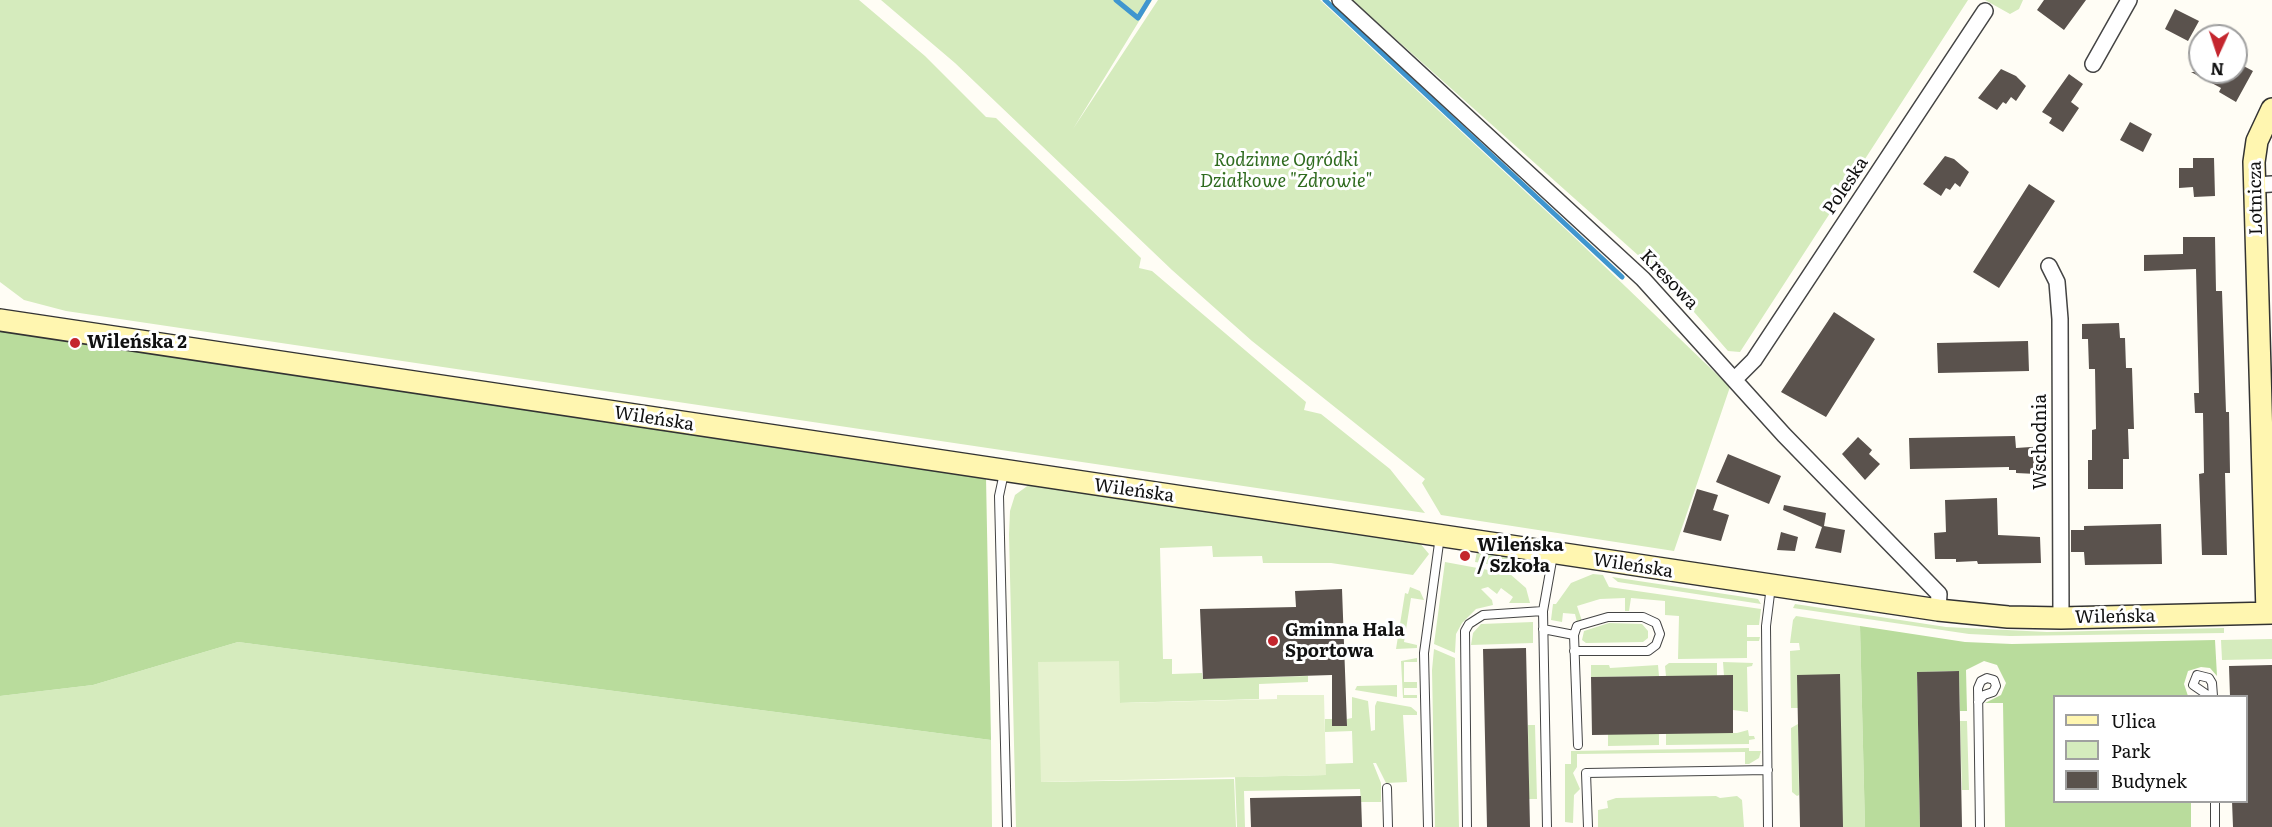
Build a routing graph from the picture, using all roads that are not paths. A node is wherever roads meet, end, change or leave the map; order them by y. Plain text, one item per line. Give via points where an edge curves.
1 (1340, 0) edge
2 (2130, 0) edge
3 (1985, 11) dead end
4 (2093, 64) dead end
5 (2272, 109) edge
6 (2263, 184) edge
7 (2049, 266) dead end
8 (0, 320) edge
9 (1735, 379) junction
10 (1005, 471) junction
11 (1440, 536) junction
12 (1553, 553) junction
13 (1771, 586) junction
14 (1938, 610) junction
15 (1543, 611) junction
16 (2269, 613) edge
17 (2061, 618) junction
18 (1544, 629) junction
19 (1574, 635) junction
20 (1574, 651) junction
21 (1978, 702) dead end
22 (1578, 745) dead end
23 (1768, 770) junction
24 (1387, 788) dead end
25 (2215, 803) edge
26 (1007, 827) edge
27 (1388, 827) edge
28 (1428, 827) edge
29 (1467, 827) edge
30 (1547, 827) edge
31 (1588, 827) edge
32 (1768, 827) edge
33 (1980, 827) edge
34 (2215, 827) edge

1 - 9 street, Kresowa via 1643,279
2 - 4 street
3 - 9 street, Poleska via 1754,360
5 - 6 street, Lotnicza via 2257,141
6 - 16 street, Lotnicza
7 - 17 street, Wschodnia via 2057,282 2060,319
8 - 10 street, Wileńska
9 - 14 street, Kresowa via 1939,594
10 - 11 street, Wileńska
10 - 26 lane via 999,496
11 - 12 street, Wileńska
11 - 28 lane via 1424,653
12 - 13 street, Wileńska
12 - 15 lane
13 - 14 street, Wileńska
13 - 23 lane via 1766,626
14 - 17 street, Wileńska
15 - 18 lane
15 - 29 lane via 1483,615 1465,631
16 - 17 street, Wileńska
18 - 19 lane
18 - 30 lane
19 - 20 lane
19 - 20 lane via 1577,626 1608,617 1643,617 1656,623 1660,634 1656,645 1648,651
20 - 22 lane
21 - 33 lane
23 - 31 lane via 1586,773
23 - 32 lane
24 - 27 lane
25 - 34 lane

